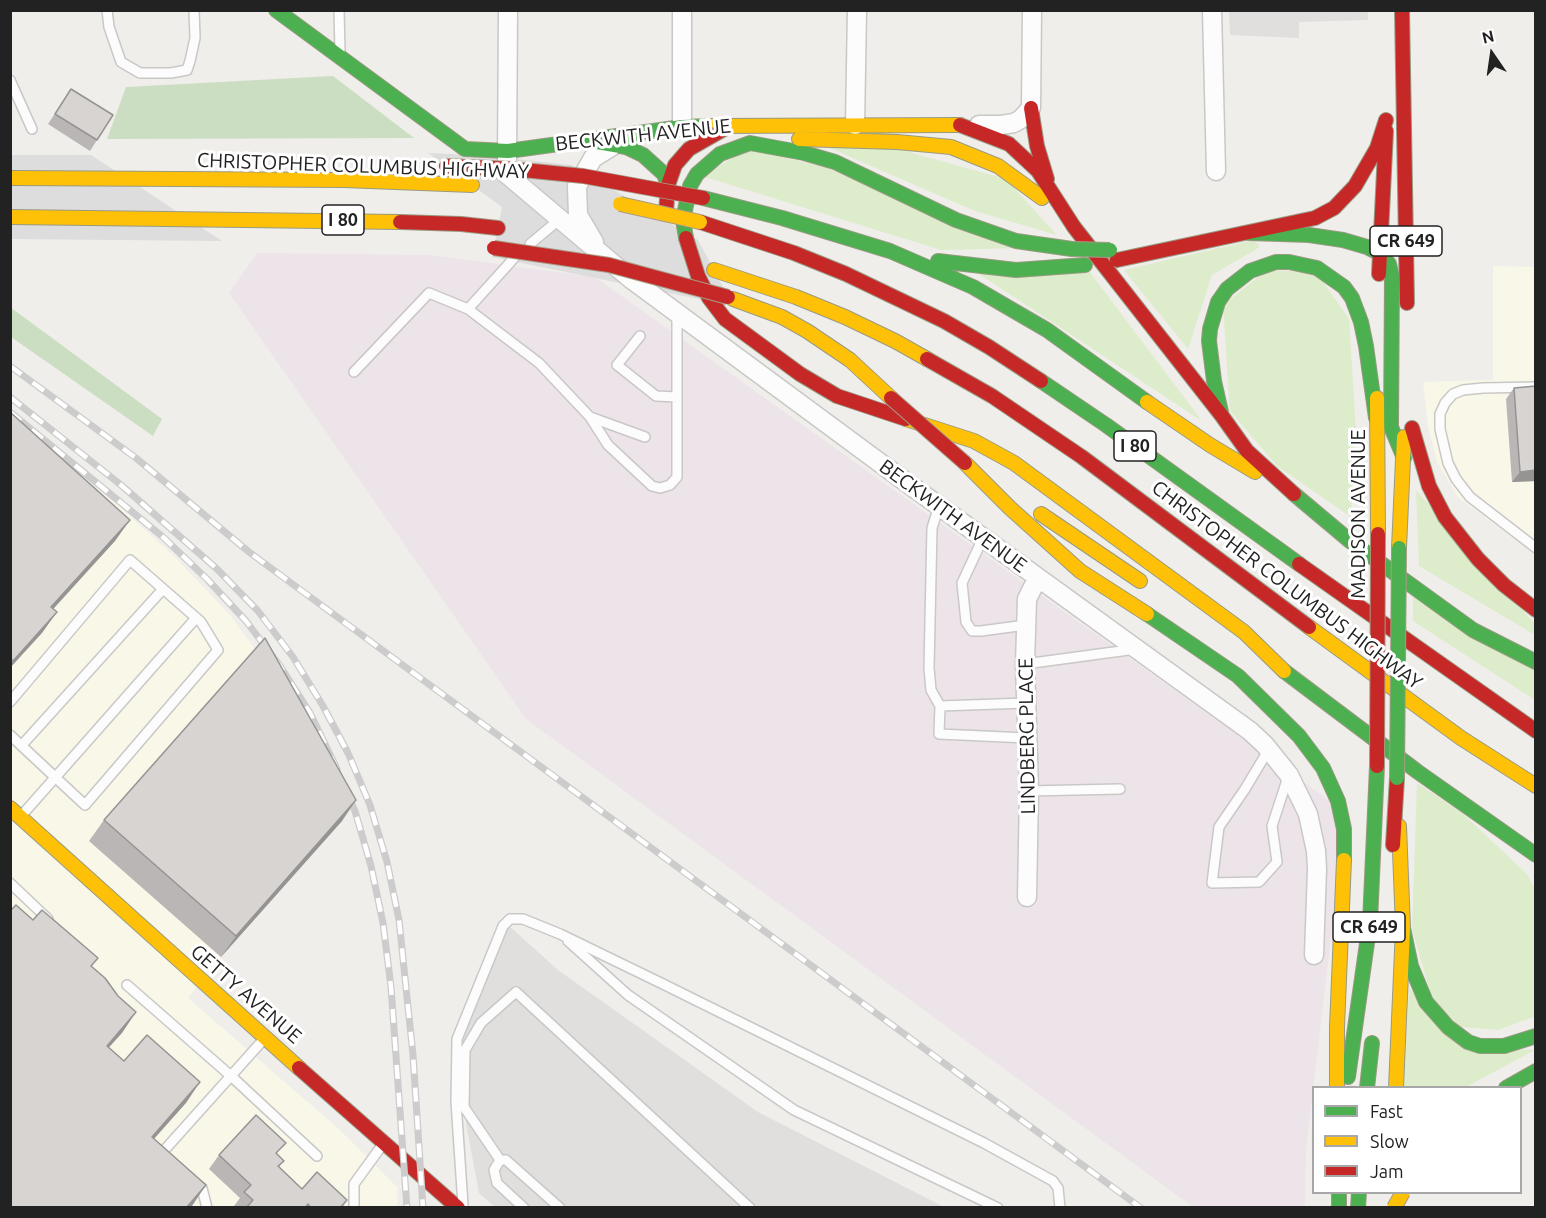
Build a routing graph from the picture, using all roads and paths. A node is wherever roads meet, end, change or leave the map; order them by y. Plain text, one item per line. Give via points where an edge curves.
1 (107, 10) edge
2 (194, 10) edge
3 (276, 10) edge
4 (339, 10) edge
5 (508, 10) edge
6 (682, 10) edge
7 (857, 10) edge
8 (1032, 10) edge
9 (1212, 10) edge
10 (1400, 10) edge
11 (340, 57) junction
12 (10, 80) edge
13 (1389, 92) dead end
14 (1031, 108) junction
15 (736, 125) junction
16 (855, 125) junction
17 (960, 125) junction
18 (682, 127) junction
19 (32, 129) dead end
20 (585, 140) junction
21 (750, 143) junction
22 (615, 145) junction
23 (465, 149) junction
24 (508, 151) junction
25 (441, 166) dead end
26 (396, 168) dead end
27 (1216, 171) dead end
28 (10, 178) edge
29 (344, 180) junction
30 (503, 180) junction
31 (477, 185) dead end
32 (668, 185) junction
33 (1049, 186) junction
34 (590, 199) dead end
35 (610, 202) dead end
36 (10, 217) edge
37 (188, 218) junction
38 (560, 219) junction
39 (668, 226) dead end
40 (1074, 227) junction
41 (1249, 233) junction
42 (365, 235) dead end
43 (488, 247) dead end
44 (607, 249) junction
45 (890, 251) junction
46 (1379, 252) junction
47 (1113, 255) junction
48 (468, 309) junction
49 (677, 313) junction
50 (1407, 317) dead end
51 (737, 330) junction
52 (640, 336) dead end
53 (354, 372) dead end
54 (1536, 387) edge
55 (677, 397) junction
56 (590, 417) junction
57 (1222, 417) junction
58 (1376, 418) junction
59 (645, 437) dead end
60 (1404, 458) junction
61 (965, 463) junction
62 (1295, 495) junction
63 (939, 506) junction
64 (982, 538) junction
65 (1536, 548) edge
66 (1040, 580) junction
67 (1149, 586) dead end
68 (163, 589) junction
69 (1536, 610) edge
70 (196, 618) junction
71 (1026, 625) junction
72 (1236, 645) dead end
73 (1137, 649) junction
74 (1536, 662) edge
75 (1025, 664) junction
76 (1280, 668) junction
77 (10, 702) edge
78 (1026, 703) junction
79 (940, 706) junction
80 (1536, 731) edge
81 (10, 735) edge
82 (1027, 738) junction
83 (22, 745) junction
84 (1269, 749) junction
85 (1289, 775) junction
86 (57, 778) junction
87 (1397, 778) junction
88 (1536, 786) edge
89 (1120, 789) dead end
90 (1029, 791) junction
91 (16, 812) edge
92 (1520, 845) junction
93 (1536, 855) edge
94 (1536, 870) edge
95 (10, 883) edge
96 (1388, 894) dead end
97 (1027, 897) dead end
98 (57, 928) edge
99 (1403, 928) junction
100 (560, 934) junction
101 (1314, 955) dead end
102 (127, 985) dead end
103 (1373, 1030) dead end
104 (1536, 1036) edge
105 (266, 1038) junction
106 (1536, 1071) edge
107 (231, 1076) junction
108 (1337, 1086) edge
109 (1347, 1086) edge
110 (1367, 1086) edge
111 (1396, 1086) edge
112 (1510, 1086) edge
113 (384, 1142) junction
114 (317, 1156) dead end
115 (500, 1160) junction
116 (169, 1162) edge
117 (185, 1175) edge
118 (1402, 1194) edge
119 (207, 1208) edge
120 (354, 1208) edge
121 (458, 1208) edge
122 (463, 1208) edge
123 (525, 1208) edge
124 (560, 1208) edge
125 (750, 1208) edge
126 (998, 1208) edge
127 (1060, 1208) edge
128 (1395, 1208) edge

1 - 2 lane via 122,62 140,73 171,74 187,70 195,38
3 - 11 main road, BECKWITH AVENUE
4 - 11 lane
5 - 24 street
6 - 18 street
7 - 16 street
8 - 14 street
9 - 27 street
10 - 13 main road, CR 649
10 - 50 main road, CR 649
11 - 23 main road, BECKWITH AVENUE
12 - 19 lane
14 - 17 street, BECKWITH AVENUE via 1014,123
14 - 33 main road
15 - 16 main road, BECKWITH AVENUE
15 - 18 main road, BECKWITH AVENUE
15 - 32 main road via 689,149 675,165
16 - 17 main road, BECKWITH AVENUE
17 - 33 main road via 1009,144
18 - 20 main road, BECKWITH AVENUE
20 - 22 main road
20 - 24 main road, BECKWITH AVENUE
21 - 40 main road via 789,139 951,147 982,158 1011,175
21 - 47 main road, bridge via 835,162 956,220 1016,241
21 - 51 main road via 720,154 697,174 690,186 683,220 688,249 702,286
22 - 32 main road via 650,159
22 - 44 street via 593,158 577,186 578,214
23 - 24 main road, BECKWITH AVENUE
23 - 30 street, BECKWITH AVENUE
24 - 30 street
25 - 45 main road, bridge via 583,176 703,198
26 - 29 main road
28 - 29 main road, CHRISTOPHER COLUMBUS HIGHWAY / I 80
29 - 31 main road, CHRISTOPHER COLUMBUS HIGHWAY / I 80
30 - 34 main road, CHRISTOPHER COLUMBUS HIGHWAY
30 - 38 street, BECKWITH AVENUE
32 - 39 main road
33 - 40 main road
35 - 80 main road, CHRISTOPHER COLUMBUS HIGHWAY / I 80, bridge via 700,222 794,253 935,316 1106,425
36 - 37 main road, I 80
37 - 42 main road
37 - 44 main road, I 80 via 422,222 520,229
38 - 44 street, BECKWITH AVENUE
38 - 48 lane via 515,256
40 - 57 main road
41 - 46 main road via 1309,235 1343,240
41 - 46 main road, MADISON AVENUE / CR 649 via 1315,218 1334,208 1363,175 1387,115
41 - 47 main road
43 - 61 main road, bridge via 609,265 764,310 807,331 850,360
44 - 49 street, BECKWITH AVENUE
45 - 47 main road via 1016,270 1085,265
45 - 62 main road via 1010,307 1210,445
46 - 58 main road, MADISON AVENUE / CR 649
46 - 60 main road via 1389,264 1392,277 1391,427
48 - 53 lane via 429,293
48 - 56 lane via 539,363
49 - 55 lane
49 - 63 street, BECKWITH AVENUE
51 - 76 main road via 837,396 974,441 1014,463 1244,632
51 - 88 main road, CHRISTOPHER COLUMBUS HIGHWAY / I 80 via 694,299 678,266 714,270 845,317 992,396 1118,484 1461,738
52 - 55 lane via 617,365 656,396
54 - 65 lane via 1463,390 1445,402 1440,429 1448,463 1470,497
55 - 56 lane via 676,477 670,485 660,488 652,486 608,445
56 - 59 lane
57 - 58 main road via 1209,341 1218,302 1250,271 1288,262 1317,268 1352,298 1366,346
57 - 62 main road via 1246,451
58 - 109 main road, MADISON AVENUE / CR 649, bridge via 1377,766 1370,922
60 - 69 main road, MADISON AVENUE / CR 649 via 1407,411 1424,473 1445,517 1478,559
60 - 87 main road, MADISON AVENUE / CR 649, bridge via 1399,548
61 - 67 main road
61 - 108 main road via 1080,571 1238,675 1299,736 1323,768 1338,801 1345,846
62 - 74 main road via 1350,541 1473,630
63 - 64 street, BECKWITH AVENUE
63 - 79 lane via 932,528 929,668 931,690
64 - 66 street, BECKWITH AVENUE
64 - 71 lane via 962,583 966,622 972,631
66 - 71 street, LINDBERG PLACE via 1027,598
66 - 73 street, BECKWITH AVENUE
68 - 70 lane
68 - 77 lane via 130,560
68 - 83 lane
70 - 86 lane
70 - 86 lane via 218,650 85,806
71 - 75 street, LINDBERG PLACE
72 - 76 main road
73 - 75 lane
73 - 84 street, BECKWITH AVENUE
75 - 78 street, LINDBERG PLACE
76 - 92 main road
78 - 79 lane
78 - 82 street, LINDBERG PLACE
79 - 82 lane via 939,734
81 - 83 lane
82 - 90 street, LINDBERG PLACE
83 - 86 lane
84 - 85 street, BECKWITH AVENUE
84 - 85 lane via 1219,827 1212,883 1259,882 1277,862 1272,826
85 - 101 street, BECKWITH AVENUE via 1308,814 1316,851
86 - 91 lane
87 - 96 main road, MADISON AVENUE / CR 649
87 - 99 main road
89 - 90 lane
90 - 97 street, LINDBERG PLACE
91 - 105 main road, GETTY AVENUE
92 - 93 main road
92 - 94 main road
95 - 98 lane
99 - 104 main road via 1411,966 1426,1002 1448,1027 1480,1046 1504,1046
99 - 111 main road
100 - 122 lane via 523,919 510,920 503,926 457,1039 456,1102
100 - 126 lane via 628,995 794,1110
100 - 127 lane via 1004,1154 1053,1181 1058,1188
102 - 107 lane
103 - 110 main road
105 - 107 lane
105 - 113 main road, GETTY AVENUE
106 - 112 main road
107 - 114 lane
107 - 116 lane via 160,1155
113 - 120 lane via 354,1184
113 - 121 main road, GETTY AVENUE
115 - 123 lane via 494,1170 497,1183
115 - 124 lane via 506,1160
115 - 125 lane via 464,1107 465,1050 481,1023 516,992
117 - 119 lane via 202,1188
118 - 128 main road, bridge

